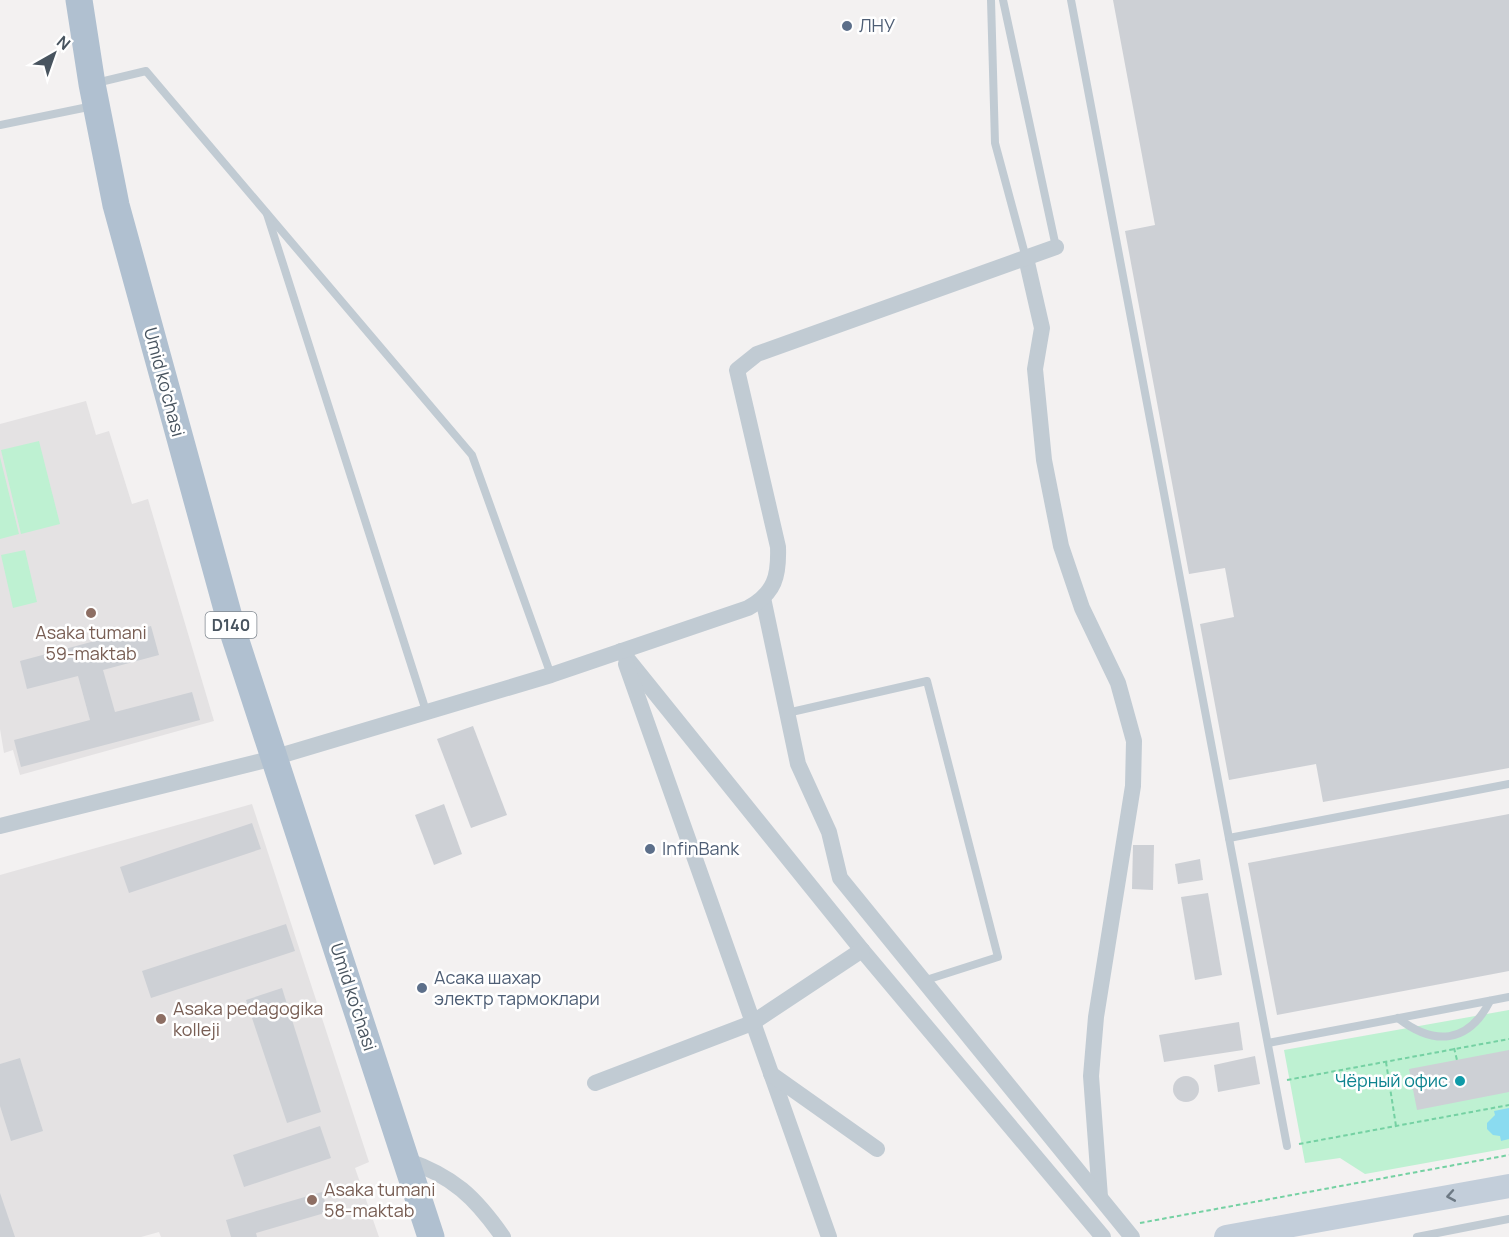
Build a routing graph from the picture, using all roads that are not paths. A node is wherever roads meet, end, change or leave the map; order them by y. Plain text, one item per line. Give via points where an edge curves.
1 (80, 0) edge
2 (991, 0) edge
3 (1003, 0) edge
4 (1071, 0) edge
5 (94, 95) junction
6 (0, 125) edge
7 (266, 210) junction
8 (1056, 247) joint
9 (1026, 258) junction
10 (763, 598) junction
11 (621, 651) junction
12 (551, 675) junction
13 (426, 711) junction
14 (787, 713) junction
15 (274, 757) junction
16 (1509, 784) edge
17 (0, 826) edge
18 (1229, 838) junction
19 (862, 950) junction
20 (923, 981) junction
21 (1509, 997) edge
22 (1490, 1001) junction
23 (1398, 1018) junction
24 (752, 1023) junction
25 (1268, 1043) junction
26 (771, 1074) junction
27 (595, 1083) dead end
28 (1287, 1146) road end
29 (877, 1149) dead end
30 (406, 1160) junction
31 (1509, 1186) edge
32 (1100, 1197) junction
33 (1509, 1219) edge
34 (1128, 1232) edge
35 (431, 1237) edge
36 (503, 1237) edge
37 (829, 1237) edge
38 (1103, 1237) edge
39 (1226, 1237) edge
40 (1417, 1237) edge

1 - 5 main road, Umid ko'chasi / D140
2 - 9 lane via 995,143
3 - 8 lane
4 - 18 lane
5 - 6 lane
5 - 7 lane via 146,72
5 - 15 main road, Umid ko'chasi / D140 via 116,205 234,635
7 - 12 lane via 472,455
7 - 13 lane
8 - 9 street
9 - 10 street via 757,354 737,370 778,547 779,571
9 - 32 street via 1042,328 1035,369 1044,460 1061,546 1082,608 1118,683 1134,741 1133,786 1096,1017 1091,1076
10 - 11 street via 748,608
10 - 14 street
11 - 12 street
11 - 19 street
11 - 24 street
12 - 13 street
13 - 15 street
14 - 20 street via 798,764 829,832 840,878
14 - 20 lane via 927,681 998,957
15 - 17 street
15 - 30 main road, Umid ko'chasi / D140
16 - 18 lane
18 - 25 lane
19 - 24 street
19 - 38 street
20 - 32 street
21 - 22 lane
22 - 23 lane
22 - 23 lane via 1471,1028 1452,1036 1433,1037 1415,1032
23 - 25 lane
24 - 26 street
24 - 27 street
25 - 28 lane
26 - 29 street
26 - 37 street
30 - 35 main road, Umid ko'chasi / D140
30 - 36 street via 466,1190
31 -> 39 main road
32 - 34 street
33 - 40 lane

